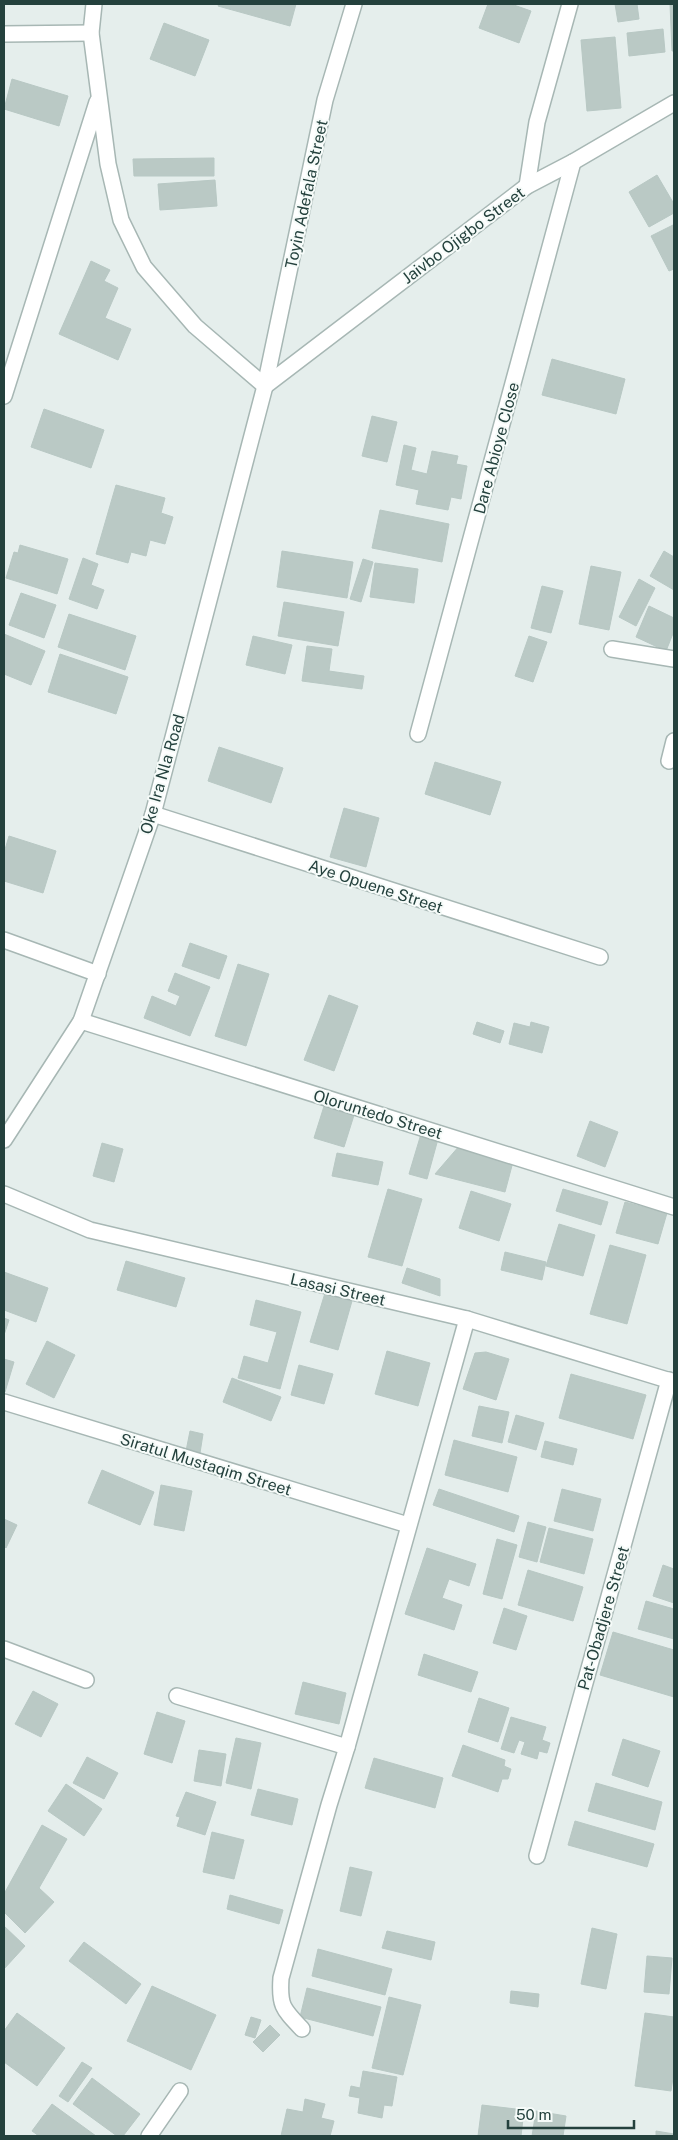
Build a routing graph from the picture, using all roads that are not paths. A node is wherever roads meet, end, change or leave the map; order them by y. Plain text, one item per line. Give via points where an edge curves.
1 (94, 4) edge
2 (354, 4) edge
3 (570, 4) edge
4 (91, 33) junction
5 (4, 34) edge
6 (99, 95) junction
7 (674, 103) edge
8 (573, 162) junction
9 (527, 186) junction
10 (265, 386) junction
11 (4, 396) edge
12 (612, 649) dead end
13 (674, 658) edge
14 (418, 734) dead end
15 (674, 741) edge
16 (669, 761) dead end
17 (153, 814) junction
18 (4, 940) edge
19 (600, 957) dead end
20 (98, 974) junction
21 (81, 1021) junction
22 (4, 1140) edge
23 (4, 1194) edge
24 (674, 1207) edge
25 (467, 1320) junction
26 (672, 1381) edge
27 (4, 1402) edge
28 (408, 1525) junction
29 (4, 1649) edge
30 (86, 1680) dead end
31 (178, 1696) dead end
32 (347, 1747) junction
33 (537, 1856) dead end
34 (302, 2029) dead end
35 (180, 2091) dead end
36 (149, 2136) edge

1 - 4 street
2 - 10 street, Toyin Adefala Street via 325,100
3 - 9 street via 537,122
4 - 5 street
4 - 6 street
6 - 10 street via 108,164 121,220 144,267 195,326
6 - 11 street
7 - 8 street, Jaivbo Ojigbo Street
8 - 9 street, Jaivbo Ojigbo Street
8 - 14 street, Dare Abioye Close
9 - 10 street, Jaivbo Ojigbo Street
10 - 17 street, Oke Ira Nla Road
12 - 13 street
15 - 16 street
17 - 19 street, Aye Opuene Street
17 - 20 street, Oke Ira Nla Road
18 - 20 street
20 - 21 street, Oke Ira Nla Road
21 - 22 street, Oke Ira Nla Road
21 - 24 street, Oloruntedo Street
23 - 25 street, Lasasi Street via 90,1230
25 - 26 street, Lasasi Street
25 - 28 street
26 - 33 street, Pat-Obadjere Street
27 - 28 street, Siratul Mustaqim Street
28 - 32 street
29 - 30 street
31 - 32 street
32 - 34 street via 282,1978 280,1997 286,2012
35 - 36 street

